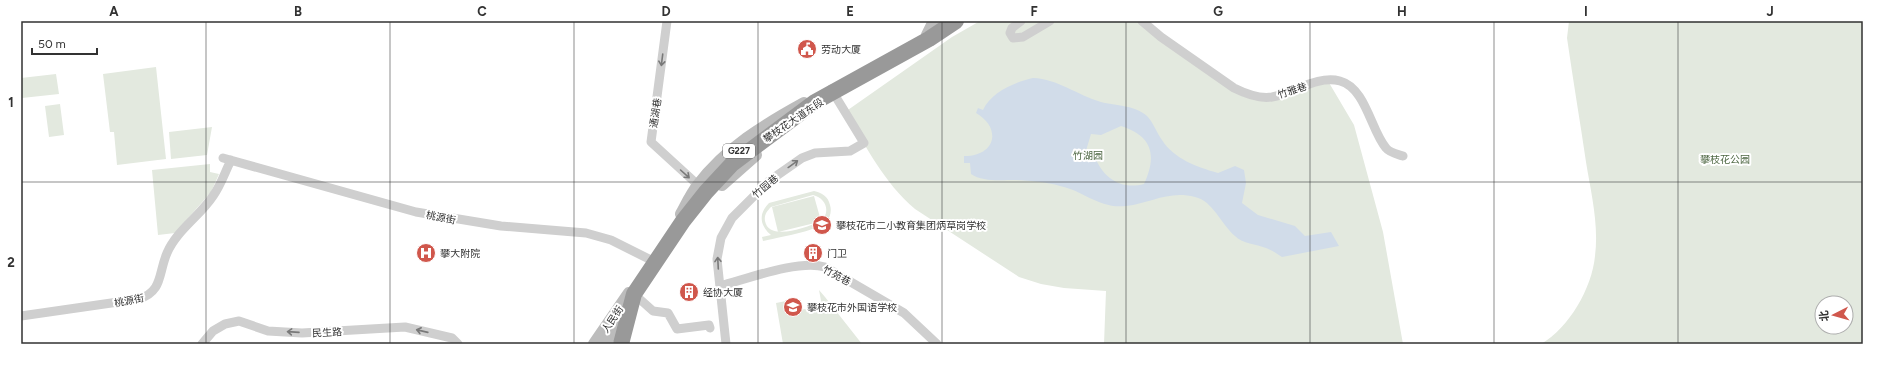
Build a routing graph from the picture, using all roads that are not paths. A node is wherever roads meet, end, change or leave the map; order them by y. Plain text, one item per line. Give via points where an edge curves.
1 (667, 21) edge
2 (947, 21) edge
3 (956, 21) edge
4 (1021, 21) edge
5 (1050, 21) edge
6 (1142, 21) edge
7 (930, 28) edge
8 (833, 91) junction
9 (814, 100) junction
10 (1402, 156) dead end
11 (698, 185) junction
12 (680, 219) junction
13 (651, 260) junction
14 (720, 286) junction
15 (632, 294) junction
16 (624, 312) junction
17 (21, 316) edge
18 (710, 328) dead end
19 (202, 344) edge
20 (458, 344) edge
21 (594, 344) edge
22 (605, 344) edge
23 (615, 344) edge
24 (621, 344) edge
25 (726, 344) edge
26 (937, 344) edge

1 -> 11 street, 通湖巷 via 651,142
2 - 7 highway, 攀枝花大道东段 / G227
3 - 8 highway, 攀枝花大道东段 / G227 via 929,40
4 - 5 street via 1012,28 1010,33 1013,38 1023,37
6 - 10 street, 竹雅巷 via 1234,88 1258,97 1272,97 1314,83 1341,82 1361,99 1386,148
7 - 8 highway, 攀枝花大道东段 / G227
8 - 9 highway, 攀枝花大道东段 / G227
14 -> 8 street, 竹园巷 via 717,259 721,238 732,218 750,199 802,158 815,153 850,151 864,143
9 - 11 street, G227 via 760,127 726,155
9 - 12 highway, 攀枝花大道东段 / G227 via 732,164
11 - 12 street, G227
12 - 13 highway, 攀枝花大道东段 / G227
12 - 15 highway, 攀枝花大道东段 / G227
13 - 15 highway, 攀枝花大道东段 / G227
13 - 17 street, 桃源街 via 611,240 586,233 487,224 416,212 227,159 214,196 173,242 159,264 156,288 149,296
14 - 25 street, 竹园巷
14 - 26 street, 竹苑巷 via 815,264 904,313
15 - 16 highway, G227
15 - 18 street via 653,311 668,313 677,329 709,325
15 - 21 street, 人民街
15 - 24 highway, G227
16 - 22 street, 人民街
16 - 23 highway, G227
20 -> 19 street, 民生路 via 452,338 406,327 302,333 268,330 239,321 225,324 213,331

